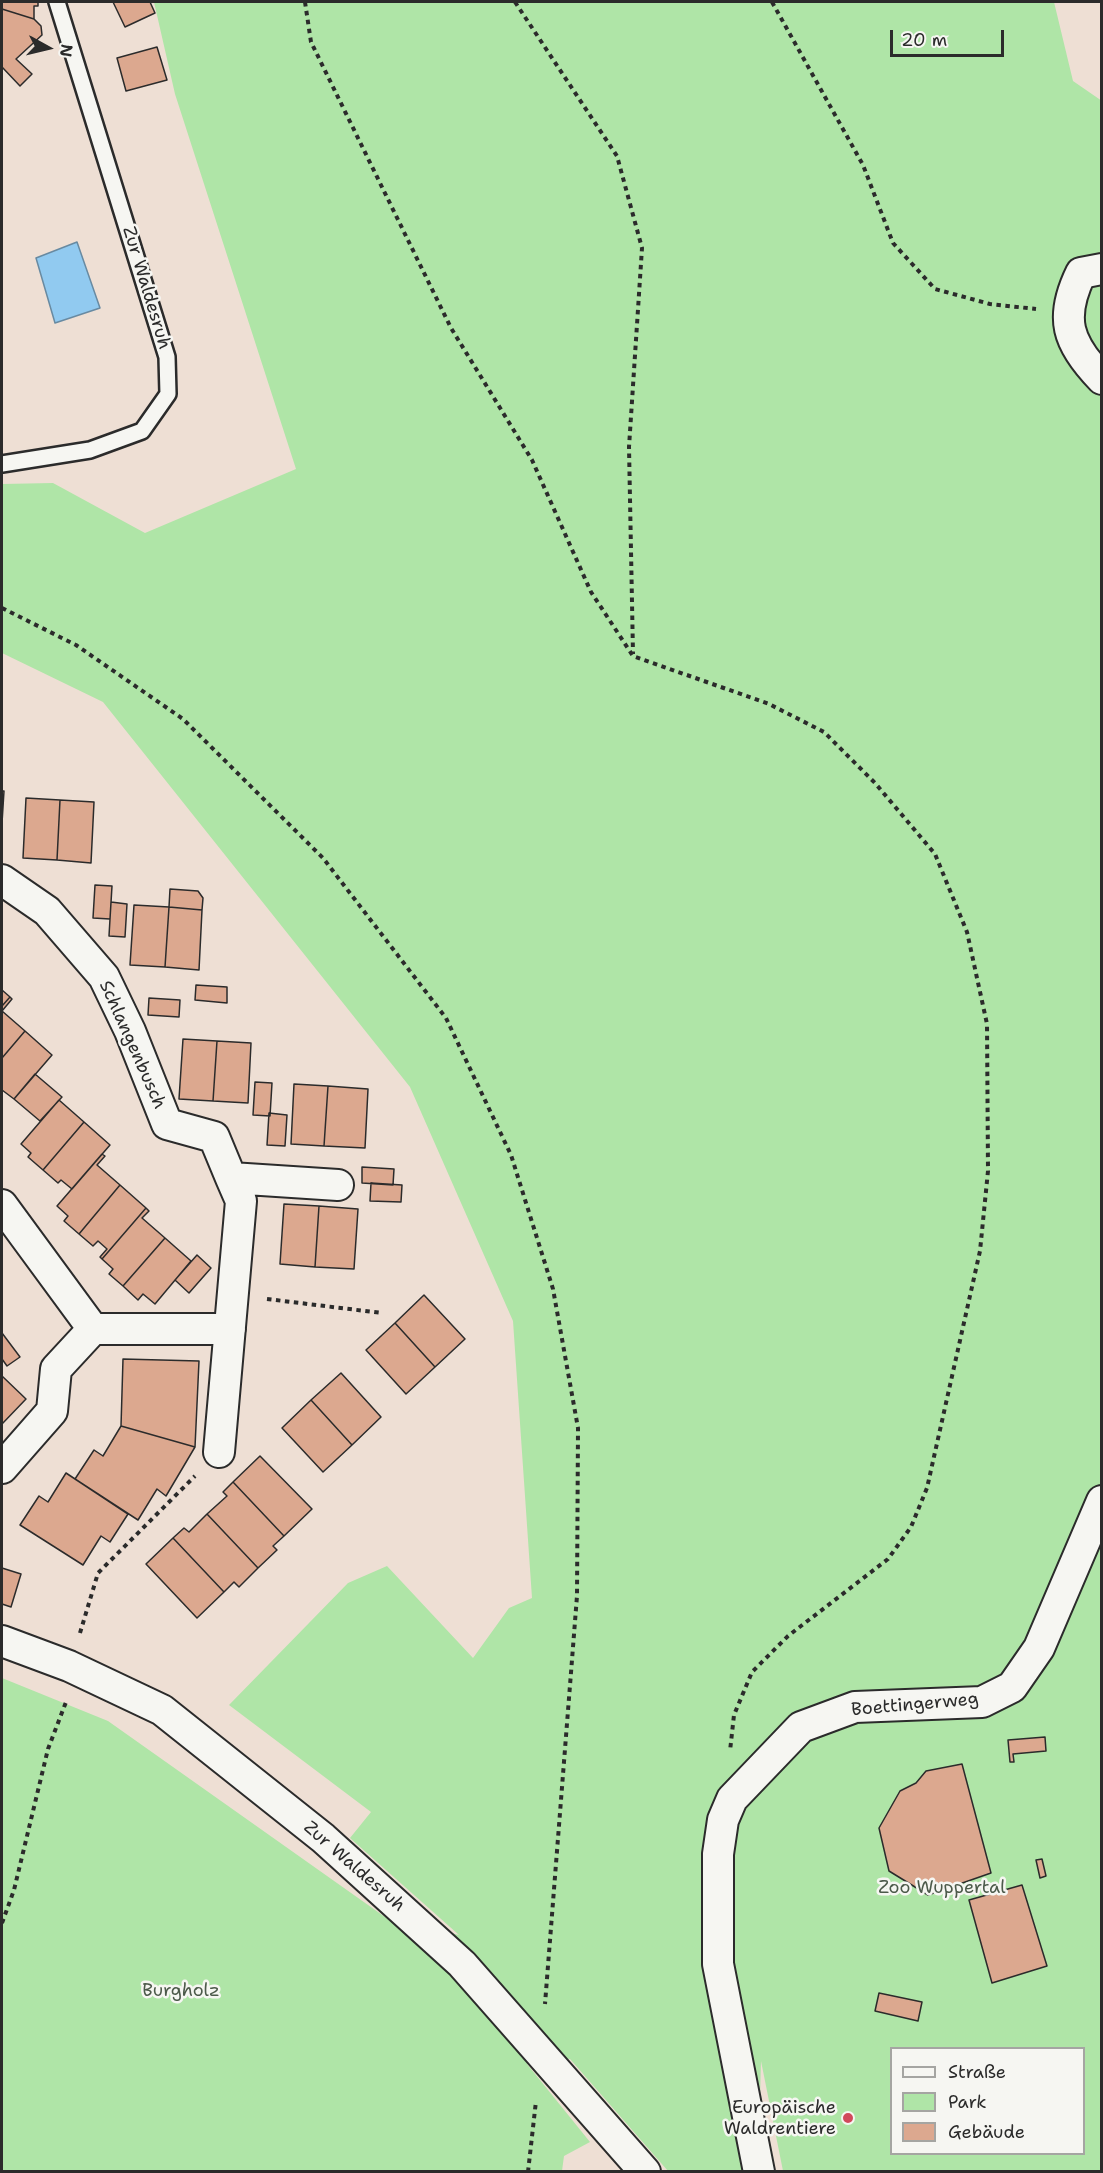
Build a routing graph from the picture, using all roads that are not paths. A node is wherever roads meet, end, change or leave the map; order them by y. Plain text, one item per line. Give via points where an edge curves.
1 (57, 2) edge
2 (1101, 269) edge
3 (1101, 379) edge
4 (2, 464) edge
5 (2, 880) edge
6 (231, 1178) junction
7 (338, 1185) dead end
8 (2, 1205) edge
9 (93, 1329) junction
10 (230, 1329) junction
11 (219, 1452) road end
12 (2, 1468) edge
13 (1101, 1501) edge
14 (2, 1641) edge
15 (645, 2172) edge
16 (759, 2172) edge

1 - 4 lane, Zur Waldesruh via 167,357 168,394 142,431 90,450
2 - 3 street via 1081,273 1067,312 1074,343
5 - 6 street, Schlangenbusch via 47,911 104,977 167,1124 214,1137
6 - 7 street
6 - 10 street, Schlangenbusch via 241,1201
8 - 9 street
9 - 10 street
9 - 12 street via 56,1369 52,1412
10 - 11 street, Schlangenbusch
13 - 16 street, Boettingerweg via 1039,1648 1012,1687 982,1702 855,1707 801,1727 732,1800 723,1820 718,1854 718,1964
14 - 15 street, Zur Waldesruh via 162,1710 323,1838 462,1964

